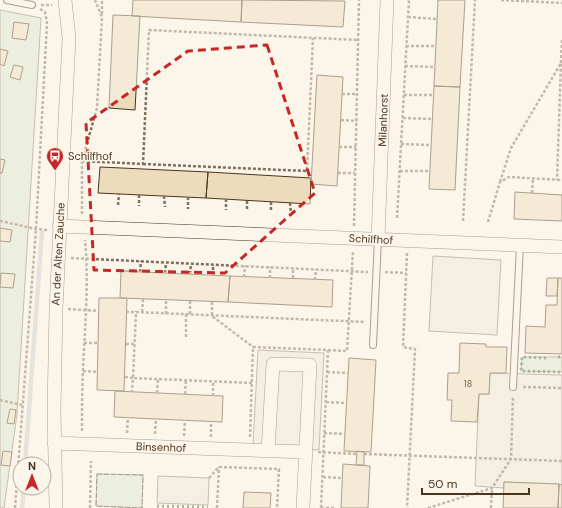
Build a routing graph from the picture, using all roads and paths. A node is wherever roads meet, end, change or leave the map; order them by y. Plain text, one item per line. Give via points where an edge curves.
1 (7, 0) edge
2 (95, 0) edge
3 (102, 0) edge
4 (359, 0) edge
5 (387, 0) edge
6 (409, 0) edge
7 (475, 0) edge
8 (501, 0) edge
9 (60, 3) edge
10 (562, 3) edge
11 (32, 5) junction
12 (102, 17) junction
13 (408, 17) junction
14 (437, 19) dead end
15 (313, 38) junction
16 (562, 39) edge
17 (358, 40) junction
18 (406, 46) junction
19 (436, 46) dead end
20 (561, 63) junction
21 (405, 66) junction
22 (435, 67) dead end
23 (342, 94) dead end
24 (357, 94) junction
25 (404, 95) junction
26 (433, 95) dead end
27 (402, 118) junction
28 (432, 119) dead end
29 (341, 120) dead end
30 (356, 121) junction
31 (401, 144) junction
32 (431, 145) dead end
33 (339, 147) dead end
34 (356, 147) junction
35 (82, 161) junction
36 (143, 164) junction
37 (400, 171) junction
38 (430, 171) dead end
39 (338, 172) dead end
40 (356, 173) junction
41 (533, 178) junction
42 (557, 180) junction
43 (562, 180) edge
44 (500, 182) junction
45 (532, 193) dead end
46 (118, 194) dead end
47 (139, 195) dead end
48 (164, 196) dead end
49 (188, 198) dead end
50 (226, 199) dead end
51 (247, 201) dead end
52 (271, 202) dead end
53 (290, 203) dead end
54 (118, 205) dead end
55 (139, 206) dead end
56 (165, 208) dead end
57 (188, 209) dead end
58 (226, 210) dead end
59 (247, 212) dead end
60 (271, 212) dead end
61 (290, 213) dead end
62 (82, 214) dead end
63 (355, 216) dead end
64 (397, 218) dead end
65 (0, 221) edge
66 (463, 221) dead end
67 (488, 222) dead end
68 (55, 228) junction
69 (36, 229) junction
70 (85, 235) dead end
71 (378, 239) junction
72 (408, 240) junction
73 (520, 245) junction
74 (562, 247) edge
75 (67, 258) dead end
76 (87, 259) junction
77 (141, 261) junction
78 (166, 263) junction
79 (191, 264) junction
80 (213, 265) junction
81 (245, 266) junction
82 (270, 267) junction
83 (293, 268) junction
84 (316, 269) junction
85 (352, 271) junction
86 (140, 272) dead end
87 (376, 272) junction
88 (166, 273) dead end
89 (406, 273) junction
90 (190, 274) dead end
91 (213, 275) dead end
92 (244, 277) dead end
93 (270, 278) dead end
94 (293, 278) dead end
95 (315, 280) dead end
96 (143, 299) dead end
97 (166, 300) dead end
98 (190, 301) dead end
99 (212, 302) dead end
100 (56, 309) junction
101 (86, 310) junction
102 (99, 311) dead end
103 (126, 312) dead end
104 (136, 312) junction
105 (142, 312) junction
106 (166, 314) junction
107 (188, 314) junction
108 (212, 316) junction
109 (348, 321) junction
110 (374, 322) junction
111 (186, 337) dead end
112 (84, 343) junction
113 (98, 343) dead end
114 (126, 344) dead end
115 (134, 344) junction
116 (373, 344) dead end
117 (253, 347) junction
118 (328, 350) junction
119 (83, 371) junction
120 (98, 372) dead end
121 (327, 372) junction
122 (348, 373) dead end
123 (125, 377) dead end
124 (133, 378) junction
125 (158, 379) junction
126 (186, 380) junction
127 (214, 381) junction
128 (252, 383) junction
129 (513, 387) junction
130 (562, 388) edge
131 (132, 391) dead end
132 (157, 393) dead end
133 (185, 394) dead end
134 (213, 396) dead end
135 (0, 400) edge
136 (326, 402) junction
137 (347, 403) dead end
138 (22, 405) junction
139 (128, 418) dead end
140 (156, 419) dead end
141 (184, 420) dead end
142 (211, 422) dead end
143 (324, 433) junction
144 (345, 434) dead end
145 (81, 435) dead end
146 (127, 437) dead end
147 (154, 439) dead end
148 (184, 440) dead end
149 (210, 442) dead end
150 (54, 443) junction
151 (249, 450) junction
152 (268, 450) junction
153 (306, 452) junction
154 (324, 452) junction
155 (357, 454) dead end
156 (364, 454) dead end
157 (410, 456) junction
158 (510, 459) junction
159 (92, 461) dead end
160 (562, 461) edge
161 (219, 467) junction
162 (248, 468) junction
163 (323, 477) junction
164 (209, 478) dead end
165 (343, 478) dead end
166 (492, 488) junction
167 (15, 508) edge
168 (56, 508) edge
169 (90, 508) edge
170 (217, 508) edge
171 (277, 508) edge
172 (303, 508) edge
173 (322, 508) edge
174 (335, 508) edge
175 (407, 508) edge
176 (428, 508) edge
177 (490, 508) edge

1 - 11 lane
2 - 12 path
3 - 12 path
4 - 17 path
5 - 71 street, Milanhorst
6 - 13 path
7 - 66 path
8 - 10 path
9 - 11 path
9 - 68 street, An der Alten Zauche via 69,38
11 - 69 path via 45,12 47,23
12 - 35 path via 97,108
13 - 14 path
13 - 18 path
15 - 17 path
15 - 36 path via 307,171
15 - 36 path via 149,30
16 - 20 path
17 - 24 path
18 - 19 path
18 - 21 path
20 - 42 path
20 - 44 path via 511,148
21 - 22 path
21 - 25 path
23 - 24 path
24 - 30 path
25 - 26 path
25 - 27 path
27 - 28 path
27 - 31 path
29 - 30 path
30 - 34 path
31 - 32 path
31 - 37 path
33 - 34 path
34 - 40 path
35 - 36 path
35 - 62 path
37 - 38 path
37 - 64 path
39 - 40 path
40 - 63 path
41 - 42 path
41 - 44 path via 509,177
41 - 45 path
42 - 43 path
44 - 67 path
46 - 54 path
47 - 55 path
48 - 56 path
49 - 57 path
50 - 58 path
51 - 59 path
52 - 60 path
53 - 61 path
65 - 69 path
68 - 69 path
68 - 71 street, Schilfhof
68 - 100 street, An der Alten Zauche
69 - 138 path
70 - 76 path
71 - 72 street, Schilfhof
71 - 87 lane
72 - 73 street, Schilfhof
72 - 89 path
73 - 74 street, Schilfhof
73 - 129 lane
75 - 76 path
76 - 77 path
76 - 101 path
77 - 78 path
77 - 86 path
78 - 79 path
78 - 88 path
79 - 80 path
79 - 90 path
80 - 81 path
80 - 91 path
81 - 82 path
81 - 92 path
82 - 83 path
82 - 93 path
83 - 84 path
83 - 94 path
84 - 85 path
84 - 95 path
85 - 87 path
85 - 109 path
87 - 89 path
87 - 110 lane
89 - 157 path via 403,347 415,349
96 - 105 path
97 - 106 path
98 - 107 path
99 - 108 path
100 - 101 path
100 - 150 street, An der Alten Zauche
101 - 102 path
101 - 112 path
103 - 104 path
104 - 105 path
104 - 115 path
105 - 106 path
106 - 107 path
107 - 108 path
107 - 111 path
108 - 109 path
108 - 117 path
109 - 110 path
109 - 118 path via 347,351
110 - 116 lane
112 - 113 path
112 - 119 path
114 - 115 path
115 - 124 path
117 - 118 path
117 - 128 path
118 - 121 path
119 - 120 path
119 - 145 path
121 - 122 path
121 - 136 path
123 - 124 path
124 - 125 path
124 - 131 path
125 - 126 path
125 - 132 path
126 - 127 path
126 - 133 path
127 - 128 path
127 - 134 path
128 - 151 path
129 - 130 path
129 - 158 path
135 - 138 path
136 - 137 path
136 - 143 path
138 - 167 path
139 - 146 path
140 - 147 path
141 - 148 path
142 - 149 path
143 - 144 path
143 - 154 path
150 - 151 street, Binsenhof
150 - 168 street, An der Alten Zauche
151 - 152 street, Binsenhof
151 - 162 path
152 - 153 street, Binsenhof
152 - 153 street via 273,364 310,366
153 - 154 path
153 - 172 street
154 - 155 path
154 - 163 path
156 - 157 path
157 - 158 path
157 - 175 path
158 - 160 path
158 - 166 path
159 - 169 path
161 - 162 path
161 - 164 path
161 - 170 path
162 - 171 path via 279,469
163 - 165 path
163 - 173 path
166 - 176 path
166 - 177 path
173 - 174 path

